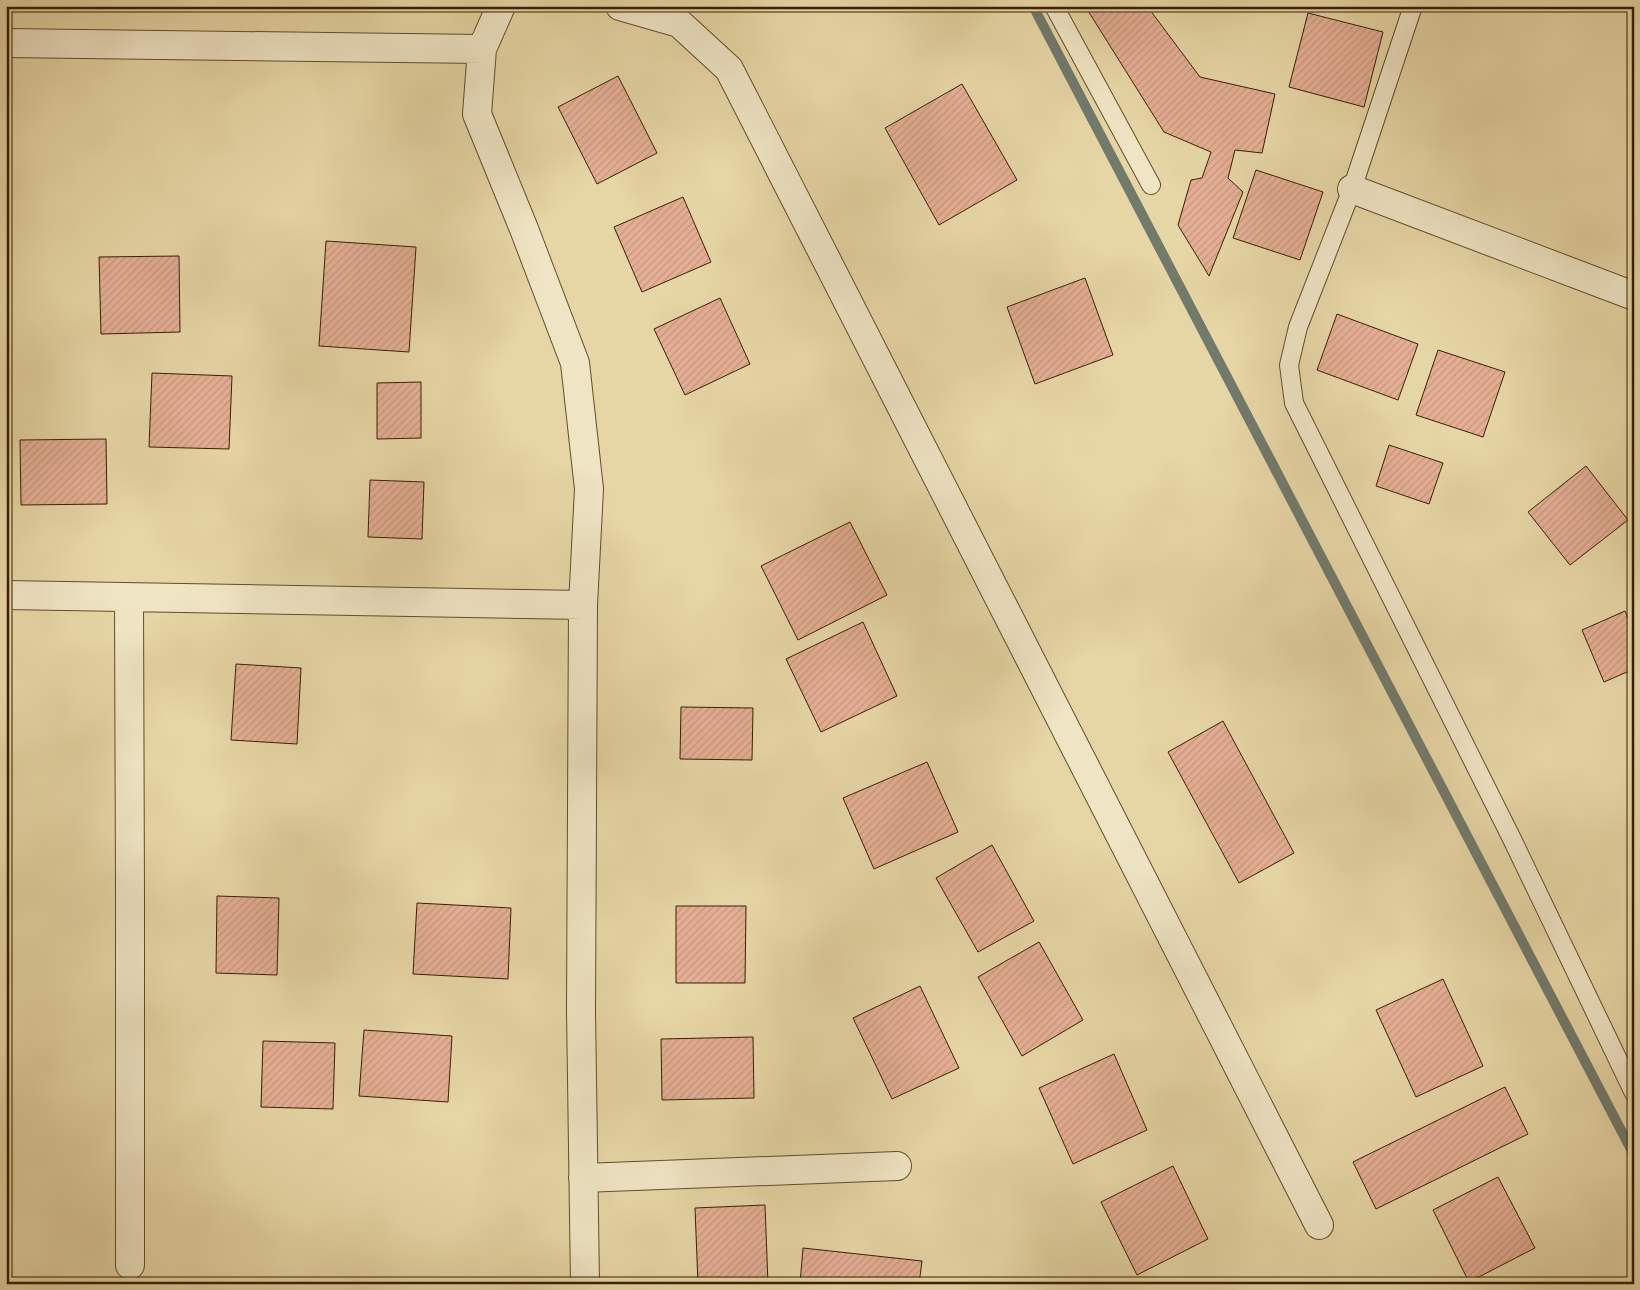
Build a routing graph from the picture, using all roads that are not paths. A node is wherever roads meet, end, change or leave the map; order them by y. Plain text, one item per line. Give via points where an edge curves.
1 (501, 6) edge
2 (620, 6) edge
3 (1054, 6) edge
4 (1413, 6) edge
5 (6, 42) edge
6 (482, 49) junction
7 (1151, 185) dead end
8 (1352, 189) junction
9 (1634, 296) edge
10 (6, 595) edge
11 (129, 598) junction
12 (583, 605) junction
13 (1634, 1093) edge
14 (898, 1166) dead end
15 (583, 1178) junction
16 (1319, 1226) dead end
17 (130, 1265) dead end
18 (585, 1284) edge

1 - 6 street
2 - 16 street via 679,23 729,69
3 - 7 lane
4 - 8 lane
5 - 6 street
6 - 12 street via 477,114 575,363 590,490
8 - 9 street
8 - 13 lane via 1298,327 1289,366 1294,403 1512,839
10 - 11 street
11 - 12 street
11 - 17 street
12 - 15 street
14 - 15 street
15 - 18 street

